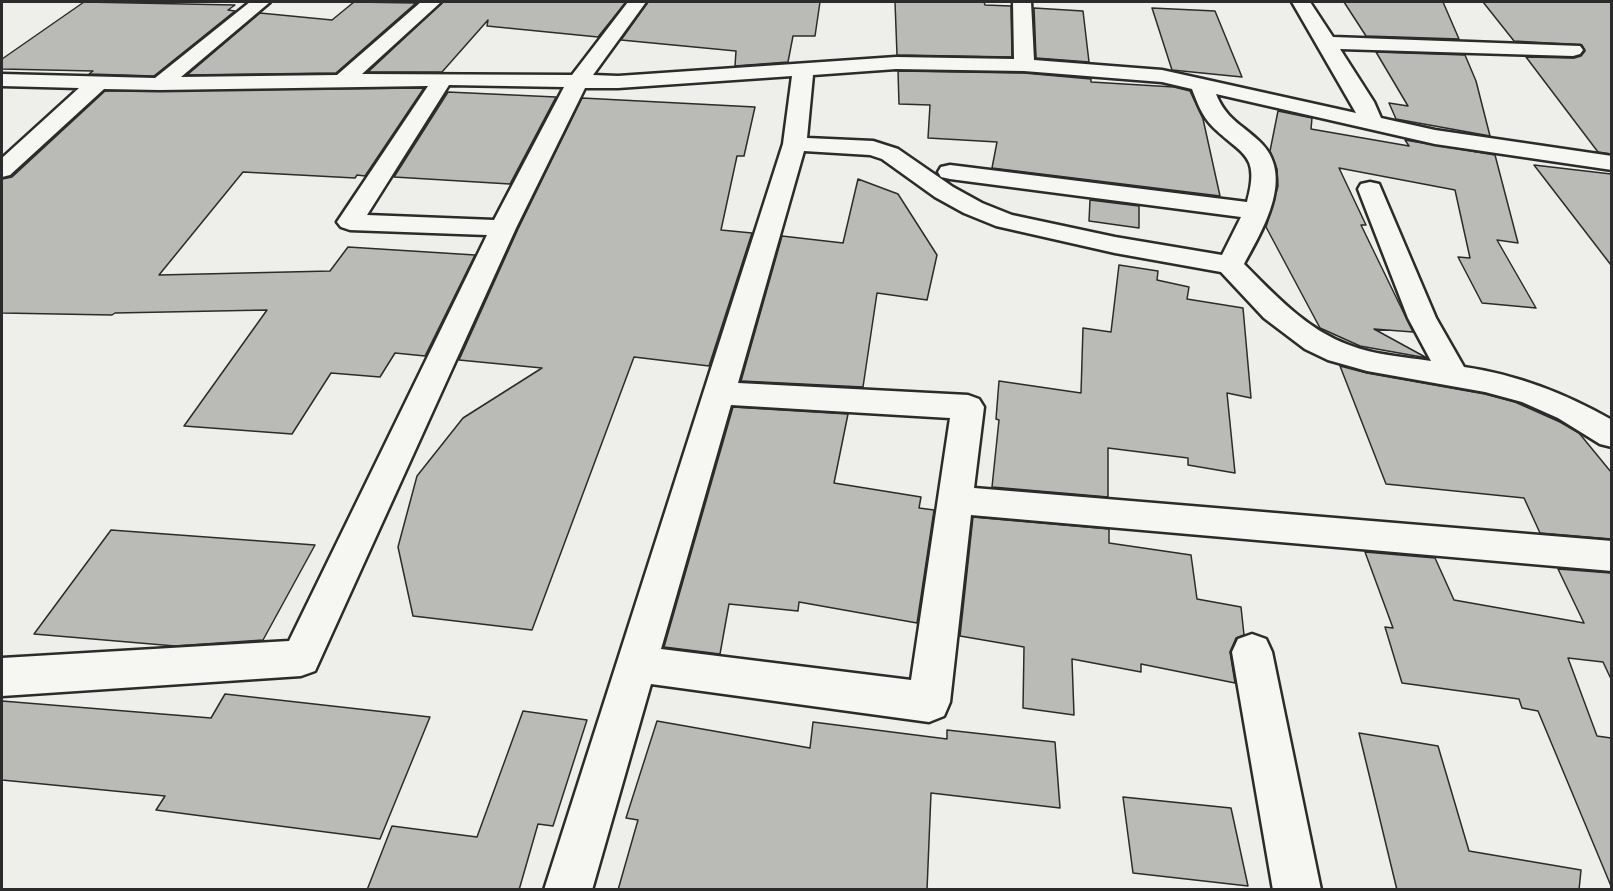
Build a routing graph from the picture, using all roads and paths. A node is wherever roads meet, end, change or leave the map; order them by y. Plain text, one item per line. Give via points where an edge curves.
1 (261, 2) edge
2 (432, 2) edge
3 (637, 2) edge
4 (1022, 2) edge
5 (1300, 2) edge
6 (1326, 43) junction
7 (1573, 50) dead end
8 (1024, 65) junction
9 (803, 69) junction
10 (443, 79) junction
11 (2, 80) edge
12 (343, 80) junction
13 (99, 82) junction
14 (578, 83) junction
15 (160, 84) junction
16 (1201, 84) junction
17 (1372, 124) junction
18 (795, 144) junction
19 (1611, 163) edge
20 (2, 170) edge
21 (950, 172) dead end
22 (1370, 189) dead end
23 (1255, 211) junction
24 (502, 228) junction
25 (1230, 265) junction
26 (1454, 376) junction
27 (719, 393) junction
28 (1611, 435) edge
29 (956, 500) junction
30 (1611, 556) edge
31 (1252, 652) dead end
32 (637, 664) junction
33 (2, 676) edge
34 (568, 890) edge
35 (1297, 890) edge

1 - 15 street
2 - 12 street
3 - 14 street
4 - 8 street
5 - 6 street
6 - 7 street
6 - 17 street via 1363,102
8 - 9 street via 896,63
8 - 16 street via 1153,75
9 - 14 street via 679,80
9 - 18 street
10 - 12 street
10 - 14 street
10 - 24 street via 350,222
11 - 13 street
12 - 15 street
13 - 15 street
13 - 20 street
14 - 24 street
16 - 17 street
16 - 23 street via 1218,119 1257,153 1264,180
17 - 19 street
18 - 25 street via 873,148 890,154 944,192 1005,221
18 - 27 street
21 - 23 street
22 - 26 street via 1422,318
23 - 25 street
24 - 33 street via 302,658
25 - 26 street via 1274,311 1315,342 1367,361
26 - 28 street via 1532,393
27 - 29 street via 968,408
27 - 32 street
29 - 30 street
29 - 32 street via 929,702
31 - 35 street
32 - 34 street

